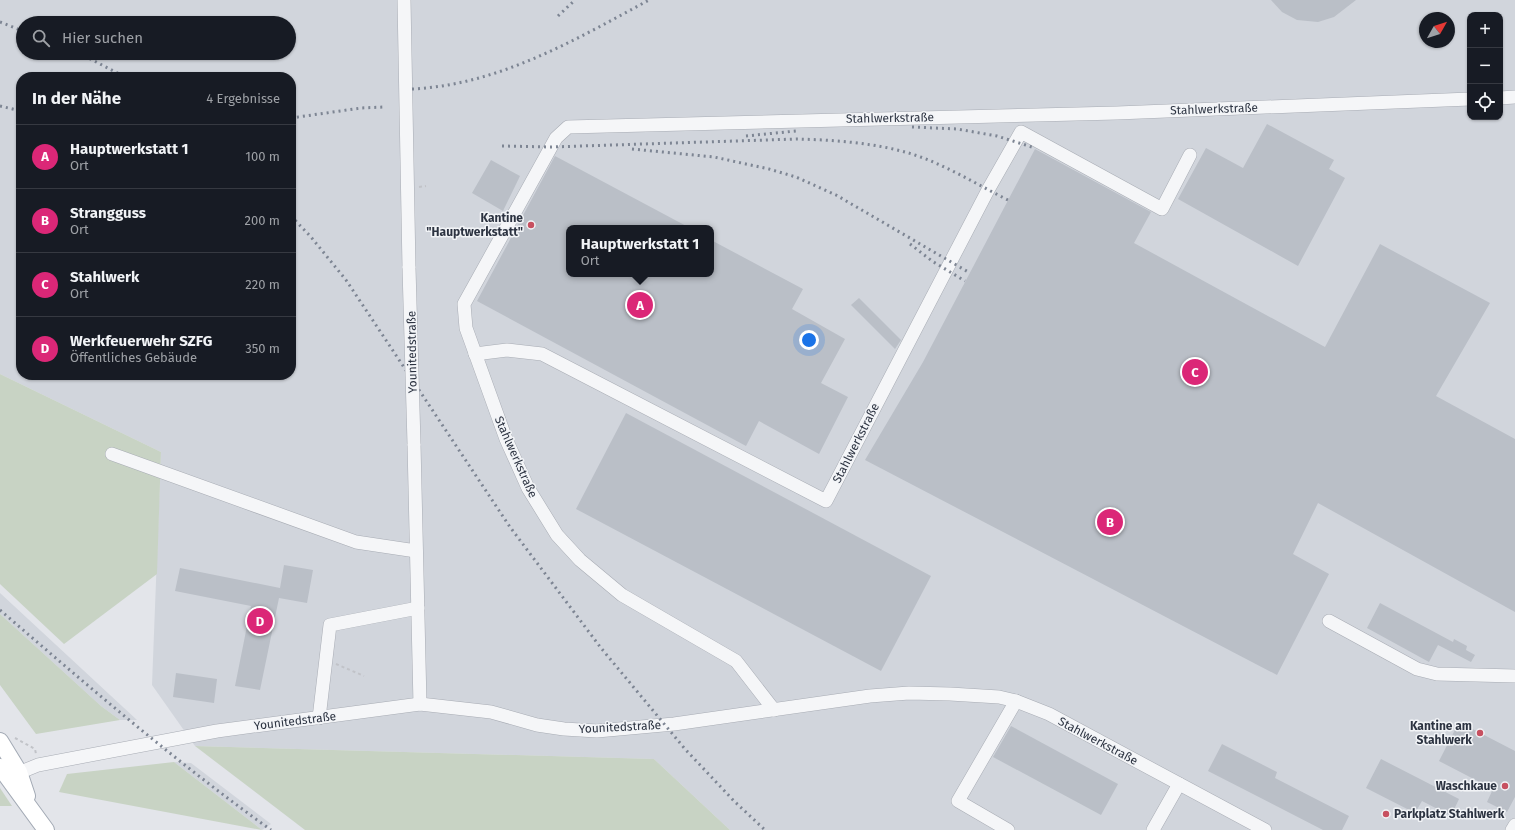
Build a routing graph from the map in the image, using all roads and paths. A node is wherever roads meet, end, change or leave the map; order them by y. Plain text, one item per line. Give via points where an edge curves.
1 (404, 0) edge
2 (1515, 97) edge
3 (1503, 98) edge
4 (1467, 99) edge
5 (1190, 155) dead end
6 (426, 186) dead end
7 (418, 187) dead end
8 (475, 354) junction
9 (112, 454) dead end
10 (416, 551) junction
11 (418, 608) junction
12 (1329, 621) dead end
13 (326, 660) junction
14 (364, 676) dead end
15 (1515, 676) edge
16 (1016, 701) junction
17 (420, 704) junction
18 (774, 710) junction
19 (319, 718) junction
20 (0, 741) edge
21 (9, 772) edge
22 (1179, 784) junction
23 (46, 830) edge
24 (1008, 830) edge
25 (1153, 830) edge
26 (1265, 830) edge

1 - 10 lane, Younitedstraße, bridge
2 - 3 lane
4 - 8 lane, Stahlwerkstraße via 1117,113 568,127 556,138 464,304 466,328
5 - 8 lane, Stahlwerkstraße via 1162,209 1021,132 984,196 826,501 542,354 507,350
6 - 7 path
8 - 18 lane, Stahlwerkstraße via 506,439 528,488 557,536 580,560 622,595 736,661
9 - 10 lane via 356,542
10 - 11 lane, Younitedstraße
11 - 13 lane via 330,625
11 - 17 lane, Younitedstraße
12 - 15 lane via 1427,672
13 - 14 path
13 - 19 lane
16 - 18 lane, Stahlwerkstraße via 999,697 909,693
16 - 22 lane, Stahlwerkstraße via 1049,714
16 - 24 lane via 958,802
17 - 18 lane, Younitedstraße via 491,712 536,725 597,731 674,724
17 - 19 lane, Younitedstraße
19 - 21 lane, Younitedstraße via 217,731
20 - 21 main road
21 - 23 main road
22 - 25 lane
22 - 26 lane, Stahlwerkstraße

